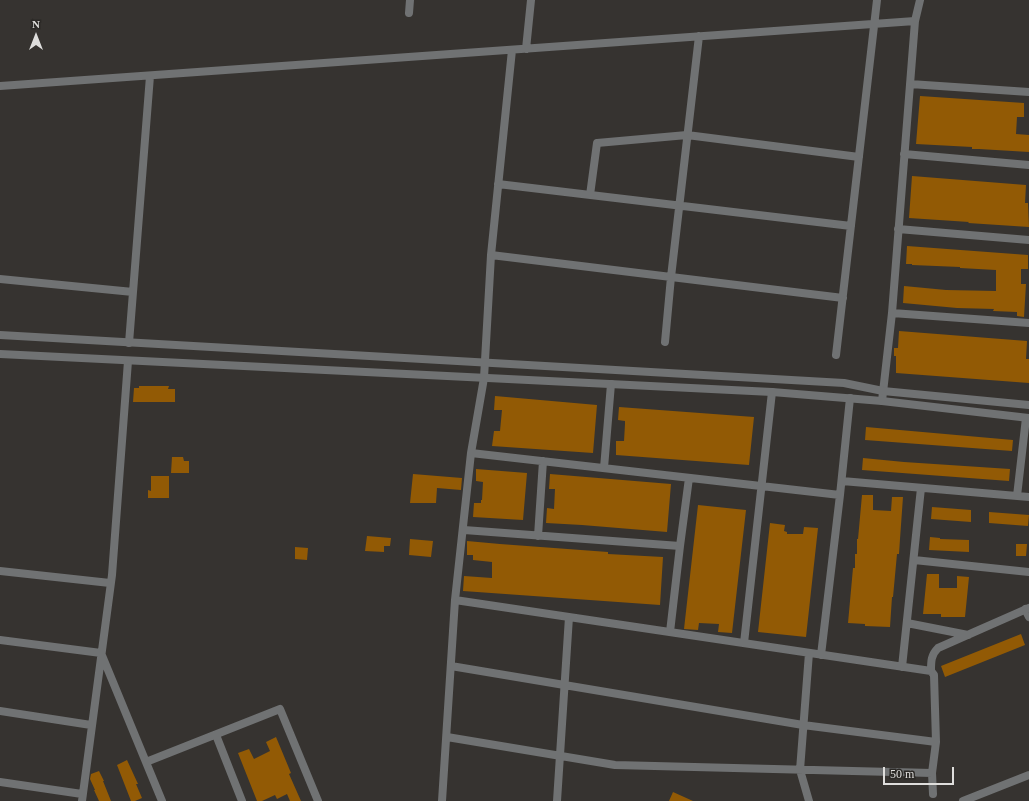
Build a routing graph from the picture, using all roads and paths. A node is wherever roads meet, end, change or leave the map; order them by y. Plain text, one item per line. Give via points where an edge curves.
1 (410, 0) edge
2 (531, 0) edge
3 (877, 0) edge
4 (920, 0) edge
5 (409, 13) dead end
6 (915, 21) junction
7 (874, 24) junction
8 (699, 36) junction
9 (526, 49) junction
10 (512, 50) junction
11 (150, 76) junction
12 (910, 84) junction
13 (0, 86) edge
14 (1029, 92) edge
15 (688, 135) junction
16 (904, 154) junction
17 (859, 157) junction
18 (1029, 165) edge
19 (498, 184) junction
20 (590, 195) junction
21 (679, 205) junction
22 (851, 226) junction
23 (898, 229) junction
24 (1029, 240) edge
25 (491, 255) junction
26 (671, 277) junction
27 (0, 279) edge
28 (133, 292) junction
29 (843, 298) junction
30 (892, 313) junction
31 (1029, 323) edge
32 (0, 335) edge
33 (664, 342) dead end
34 (129, 343) junction
35 (0, 354) edge
36 (836, 355) dead end
37 (128, 361) junction
38 (485, 363) junction
39 (484, 378) junction
40 (611, 384) junction
41 (883, 391) junction
42 (772, 392) junction
43 (850, 398) junction
44 (882, 401) junction
45 (1029, 405) edge
46 (1027, 418) edge
47 (471, 454) junction
48 (543, 462) junction
49 (604, 468) junction
50 (689, 478) junction
51 (842, 481) junction
52 (762, 486) junction
53 (921, 488) junction
54 (840, 495) junction
55 (1017, 496) junction
56 (1029, 497) edge
57 (464, 530) junction
58 (538, 536) junction
59 (680, 546) junction
60 (914, 560) junction
61 (0, 571) edge
62 (1029, 572) edge
63 (110, 583) junction
64 (455, 600) junction
65 (1028, 611) edge
66 (569, 617) junction
67 (907, 623) junction
68 (670, 632) junction
69 (968, 635) junction
70 (0, 640) edge
71 (744, 643) junction
72 (101, 653) junction
73 (809, 653) junction
74 (821, 655) junction
75 (451, 666) junction
76 (902, 667) junction
77 (931, 671) junction
78 (565, 685) junction
79 (0, 711) edge
80 (91, 725) junction
81 (803, 725) junction
82 (216, 735) junction
83 (447, 737) junction
84 (936, 742) junction
85 (561, 756) junction
86 (146, 762) junction
87 (800, 770) junction
88 (932, 773) junction
89 (1029, 775) edge
90 (0, 782) edge
91 (933, 794) dead end
92 (82, 798) edge
93 (162, 801) edge
94 (242, 801) edge
95 (318, 801) edge
96 (442, 801) edge
97 (558, 801) edge
98 (808, 801) edge
99 (963, 801) edge

1 - 5 street
2 - 9 street
3 - 7 street
4 - 6 street
6 - 7 street
6 - 12 street
7 - 8 street
7 - 17 street
8 - 9 street
8 - 15 street
9 - 10 street
10 - 11 street
10 - 19 street
11 - 13 street
11 - 28 street
12 - 14 street
12 - 16 street
15 - 17 street
15 - 20 street via 597,143
15 - 21 street
16 - 18 street
16 - 23 street
17 - 22 street
19 - 20 street
19 - 25 street
20 - 21 street
21 - 22 street
21 - 26 street
22 - 29 street
23 - 24 street
23 - 30 street
25 - 26 street
25 - 38 street
26 - 29 street
26 - 33 street
27 - 28 street
28 - 34 street
29 - 36 street
30 - 31 street
30 - 41 street
32 - 34 street
34 - 38 street
35 - 37 street
37 - 39 street
37 - 63 street
38 - 39 street
38 - 41 street via 844,383
39 - 40 street
39 - 47 street
40 - 42 street
40 - 49 street
41 - 44 street
41 - 45 street
42 - 43 street
42 - 52 street
43 - 44 street
43 - 51 street
44 - 46 street
46 - 55 street
47 - 48 street
47 - 57 street
48 - 49 street
48 - 58 street
49 - 50 street
50 - 52 street
50 - 59 street
51 - 53 street
51 - 54 street
52 - 54 street
52 - 71 street
53 - 55 street
53 - 60 street
54 - 74 street
55 - 56 street
57 - 58 street
57 - 64 street
58 - 59 street
59 - 68 street
60 - 62 street
60 - 67 street
61 - 63 street
63 - 72 street
64 - 66 street
64 - 75 street
65 - 69 street
66 - 68 street
66 - 78 street
67 - 69 street
67 - 76 street
68 - 71 street
69 - 77 street via 938,648 931,660
70 - 72 street
71 - 73 street
72 - 80 street
72 - 86 street
73 - 74 street
73 - 81 street
74 - 76 street
75 - 78 street
75 - 83 street
76 - 77 street
77 - 84 street via 934,675
78 - 81 street
78 - 85 street
79 - 80 street
80 - 92 street
81 - 84 street
81 - 87 street
82 - 86 street
82 - 94 street
82 - 95 street via 280,709
83 - 85 street
83 - 96 street
84 - 88 street
85 - 87 street via 615,765
85 - 97 street
86 - 93 street
87 - 88 street
87 - 98 street
88 - 91 street
89 - 99 street
90 - 92 street

